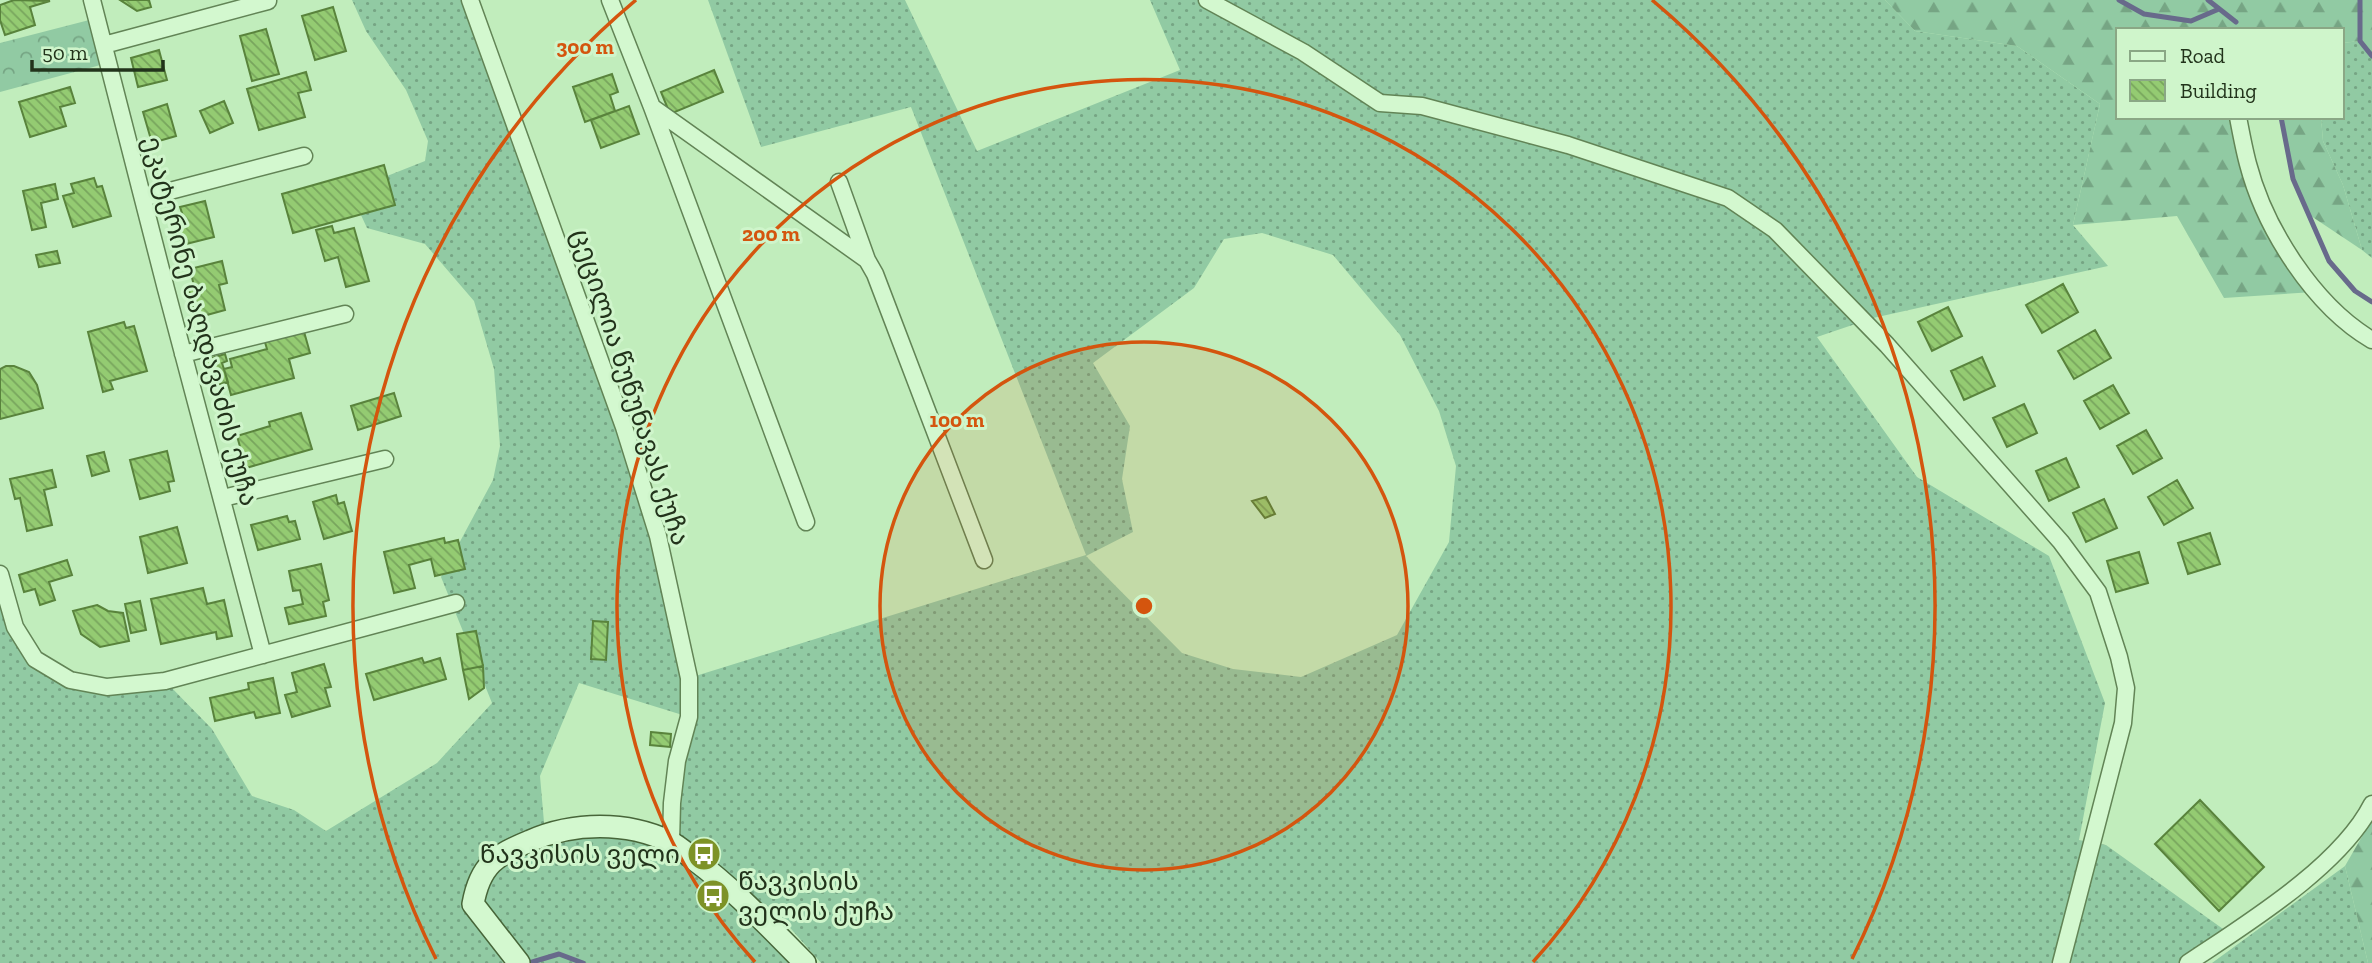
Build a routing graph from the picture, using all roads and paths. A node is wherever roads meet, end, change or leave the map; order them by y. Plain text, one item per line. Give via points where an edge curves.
1 (92, 0) edge
2 (470, 0) edge
3 (610, 0) edge
4 (1207, 0) edge
5 (268, 1) edge
6 (104, 45) junction
7 (652, 107) junction
8 (2238, 119) edge
9 (304, 156) dead end
10 (839, 182) dead end
11 (143, 198) junction
12 (867, 260) junction
13 (345, 314) dead end
14 (2372, 340) edge
15 (183, 354) junction
16 (385, 459) dead end
17 (223, 498) junction
18 (806, 522) dead end
19 (984, 560) dead end
20 (0, 574) edge
21 (456, 603) dead end
22 (263, 655) junction
23 (2372, 804) edge
24 (671, 842) junction
25 (519, 963) edge
26 (804, 963) edge
27 (2061, 963) edge
28 (2188, 963) edge

1 - 6 street, ეკატერინე ბაღდავაძის ქუჩა
2 - 24 street, ცეცილია წუწუნავას ქუჩა via 610,388 658,536 689,678 689,717 677,761
3 - 7 street
4 - 27 street via 1303,52 1380,103 1422,106 1568,145 1728,198 1775,230 1929,392 2061,542 2098,592 2119,657 2126,688 2123,723
5 - 6 street
6 - 11 street, ეკატერინე ბაღდავაძის ქუჩა
7 - 12 street
7 - 18 street
8 - 14 street via 2248,167 2273,228 2314,292
9 - 11 street
10 - 12 street
11 - 15 street, ეკატერინე ბაღდავაძის ქუჩა
12 - 19 street
13 - 15 street
15 - 17 street, ეკატერინე ბაღდავაძის ქუჩა
16 - 17 street
17 - 22 street, ეკატერინე ბაღდავაძის ქუჩა
20 - 22 street via 15,627 35,659 70,680 107,687 166,681
21 - 22 street
23 - 28 street via 2361,825 2335,853 2267,909
24 - 25 main road via 622,827 590,826 545,834 493,860 476,886 473,904
24 - 26 main road via 707,869

